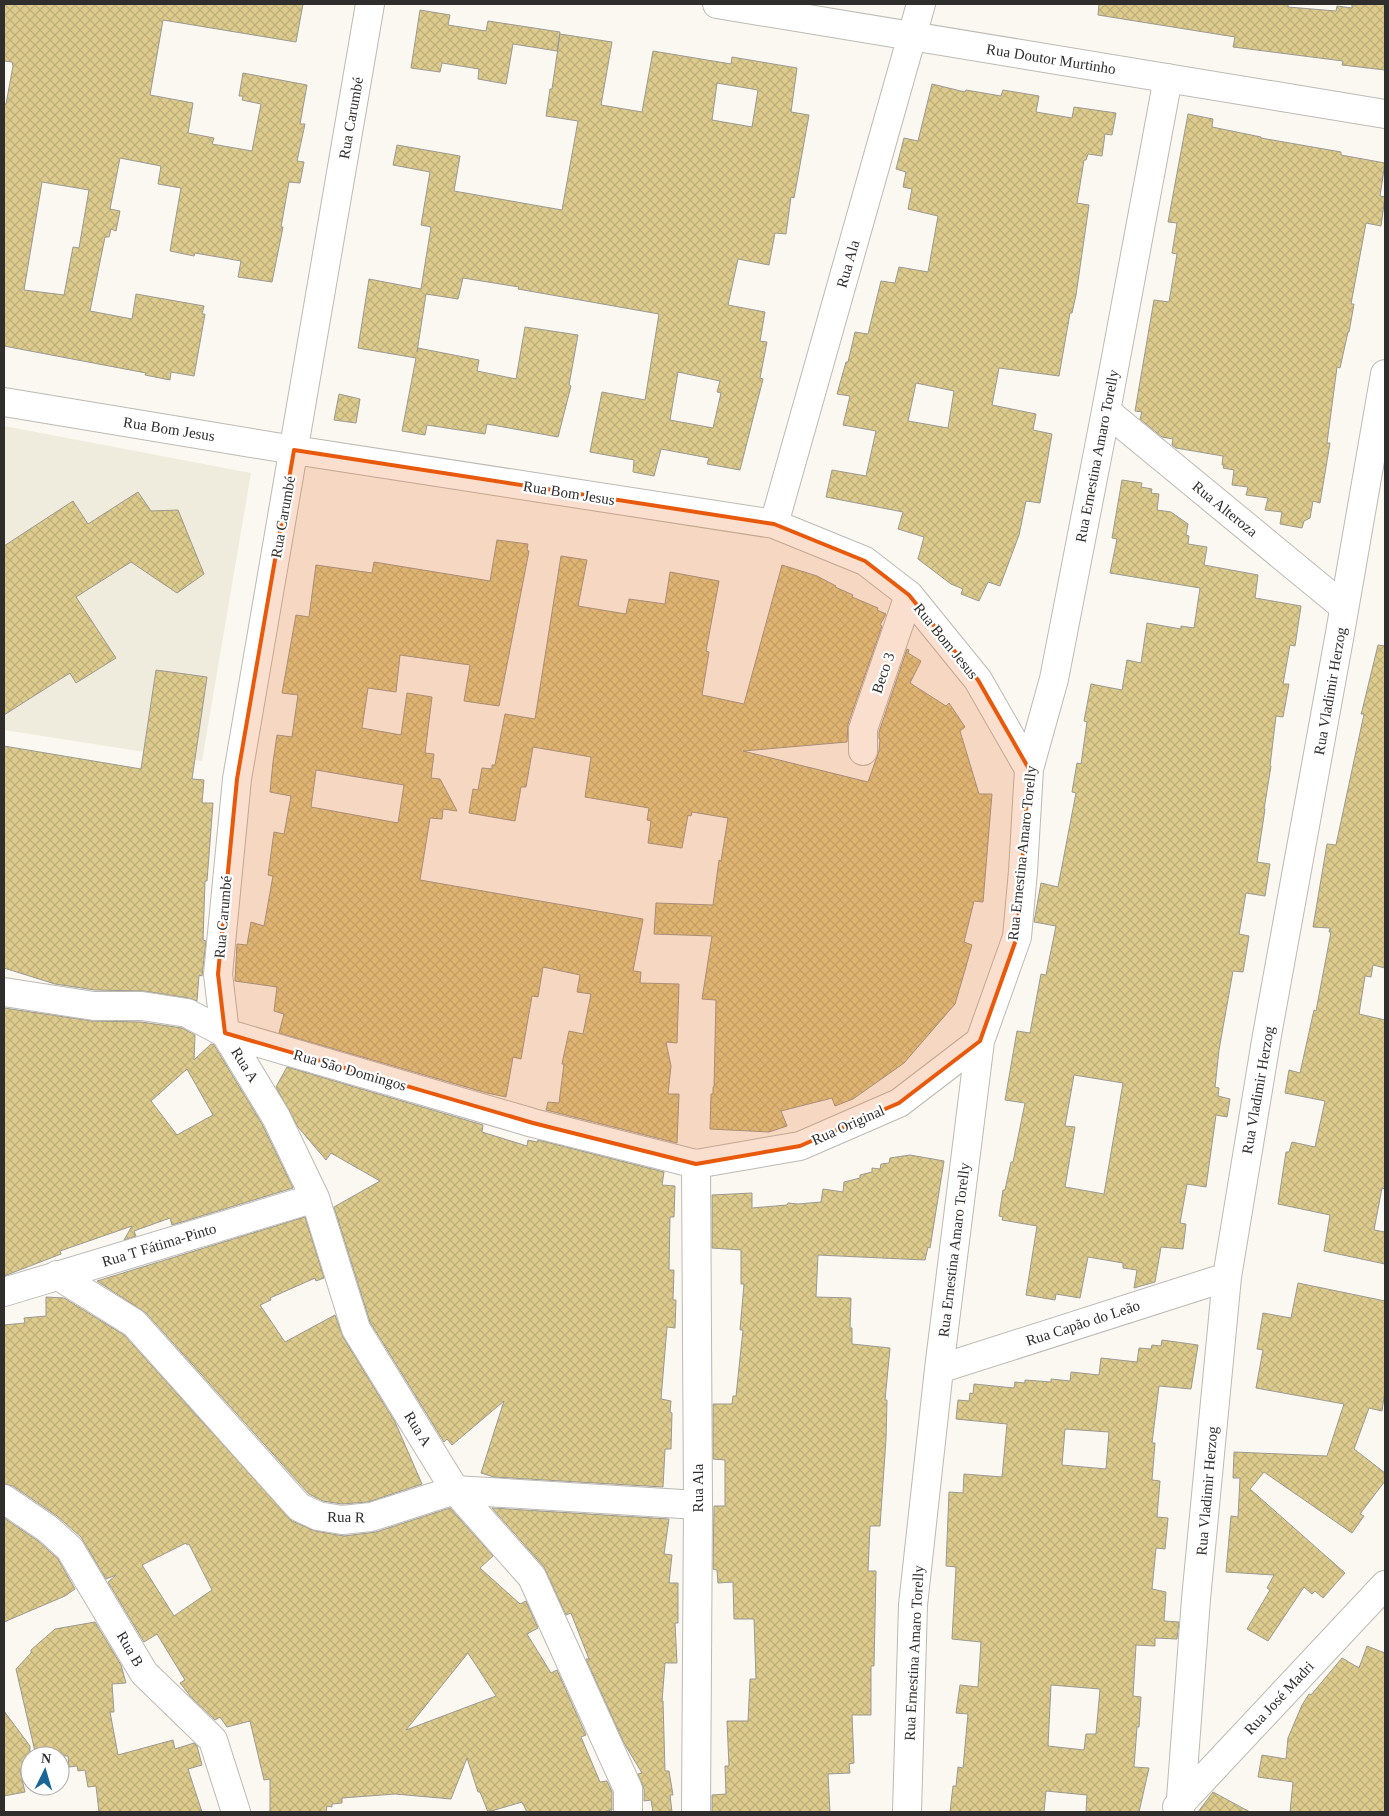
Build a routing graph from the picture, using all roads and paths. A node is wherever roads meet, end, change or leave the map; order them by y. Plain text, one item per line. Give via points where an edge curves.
1 (370, 4) edge
2 (717, 4) edge
3 (921, 4) edge
4 (913, 37) junction
5 (1168, 78) junction
6 (1385, 114) edge
7 (1385, 374) edge
8 (4, 402) edge
9 (1106, 412) junction
10 (294, 450) junction
11 (774, 524) junction
12 (909, 595) junction
13 (1344, 607) junction
14 (863, 751) dead end
15 (1029, 769) junction
16 (4, 992) edge
17 (225, 1033) junction
18 (980, 1041) junction
19 (696, 1164) junction
20 (315, 1198) junction
21 (57, 1275) junction
22 (1227, 1277) junction
23 (4, 1292) edge
24 (939, 1369) junction
25 (455, 1490) junction
26 (4, 1499) edge
27 (698, 1505) junction
28 (1385, 1585) edge
29 (1178, 1809) edge
30 (236, 1812) edge
31 (628, 1812) edge
32 (696, 1812) edge
33 (907, 1812) edge

1 - 10 street, Rua Carumbé
2 - 4 street, Rua Doutor Murtinho
3 - 4 street, Rua Ala
4 - 5 street, Rua Doutor Murtinho
4 - 11 street, Rua Ala
5 - 6 street, Rua Doutor Murtinho
5 - 9 street, Rua Ernestina Amaro Torelly
7 - 13 street, Rua Vladimir Herzog
8 - 10 street, Rua Bom Jesus
9 - 13 street, Rua Alteroza
9 - 15 street, Rua Ernestina Amaro Torelly via 1054,679
10 - 11 street, Rua Bom Jesus
10 - 17 street, Rua Carumbé via 236,779 218,974
11 - 12 street, Rua Bom Jesus via 865,560
12 - 14 street, Beco 3 via 863,728
12 - 15 street, Rua Bom Jesus via 978,680
13 - 22 street, Rua Vladimir Herzog
15 - 18 street, Rua Ernestina Amaro Torelly via 1017,937
16 - 17 street, Rua São Domingos via 94,1006 142,1006 187,1013
17 - 19 street, Rua São Domingos via 533,1123
17 - 20 street, Rua A via 276,1117
18 - 19 street, Rua Original via 899,1103 800,1146
18 - 24 street, Rua Ernestina Amaro Torelly
19 - 27 street, Rua Ala
20 - 21 street, Rua T Fátima-Pinto
20 - 25 street, Rua A via 356,1329
21 - 23 street, Rua T Fátima-Pinto
21 - 25 street, Rua R via 134,1323 299,1507 318,1516 342,1520 371,1517
22 - 24 street, Rua Capão do Leão
22 - 29 street, Rua Vladimir Herzog
24 - 33 street, Rua Ernestina Amaro Torelly via 913,1605
25 - 27 street, Rua R
25 - 31 street, Rua A via 532,1578 628,1789
26 - 30 street, Rua B via 48,1529 70,1549 144,1673 213,1740
27 - 32 street, Rua Ala
28 - 29 street, Rua José Madri

